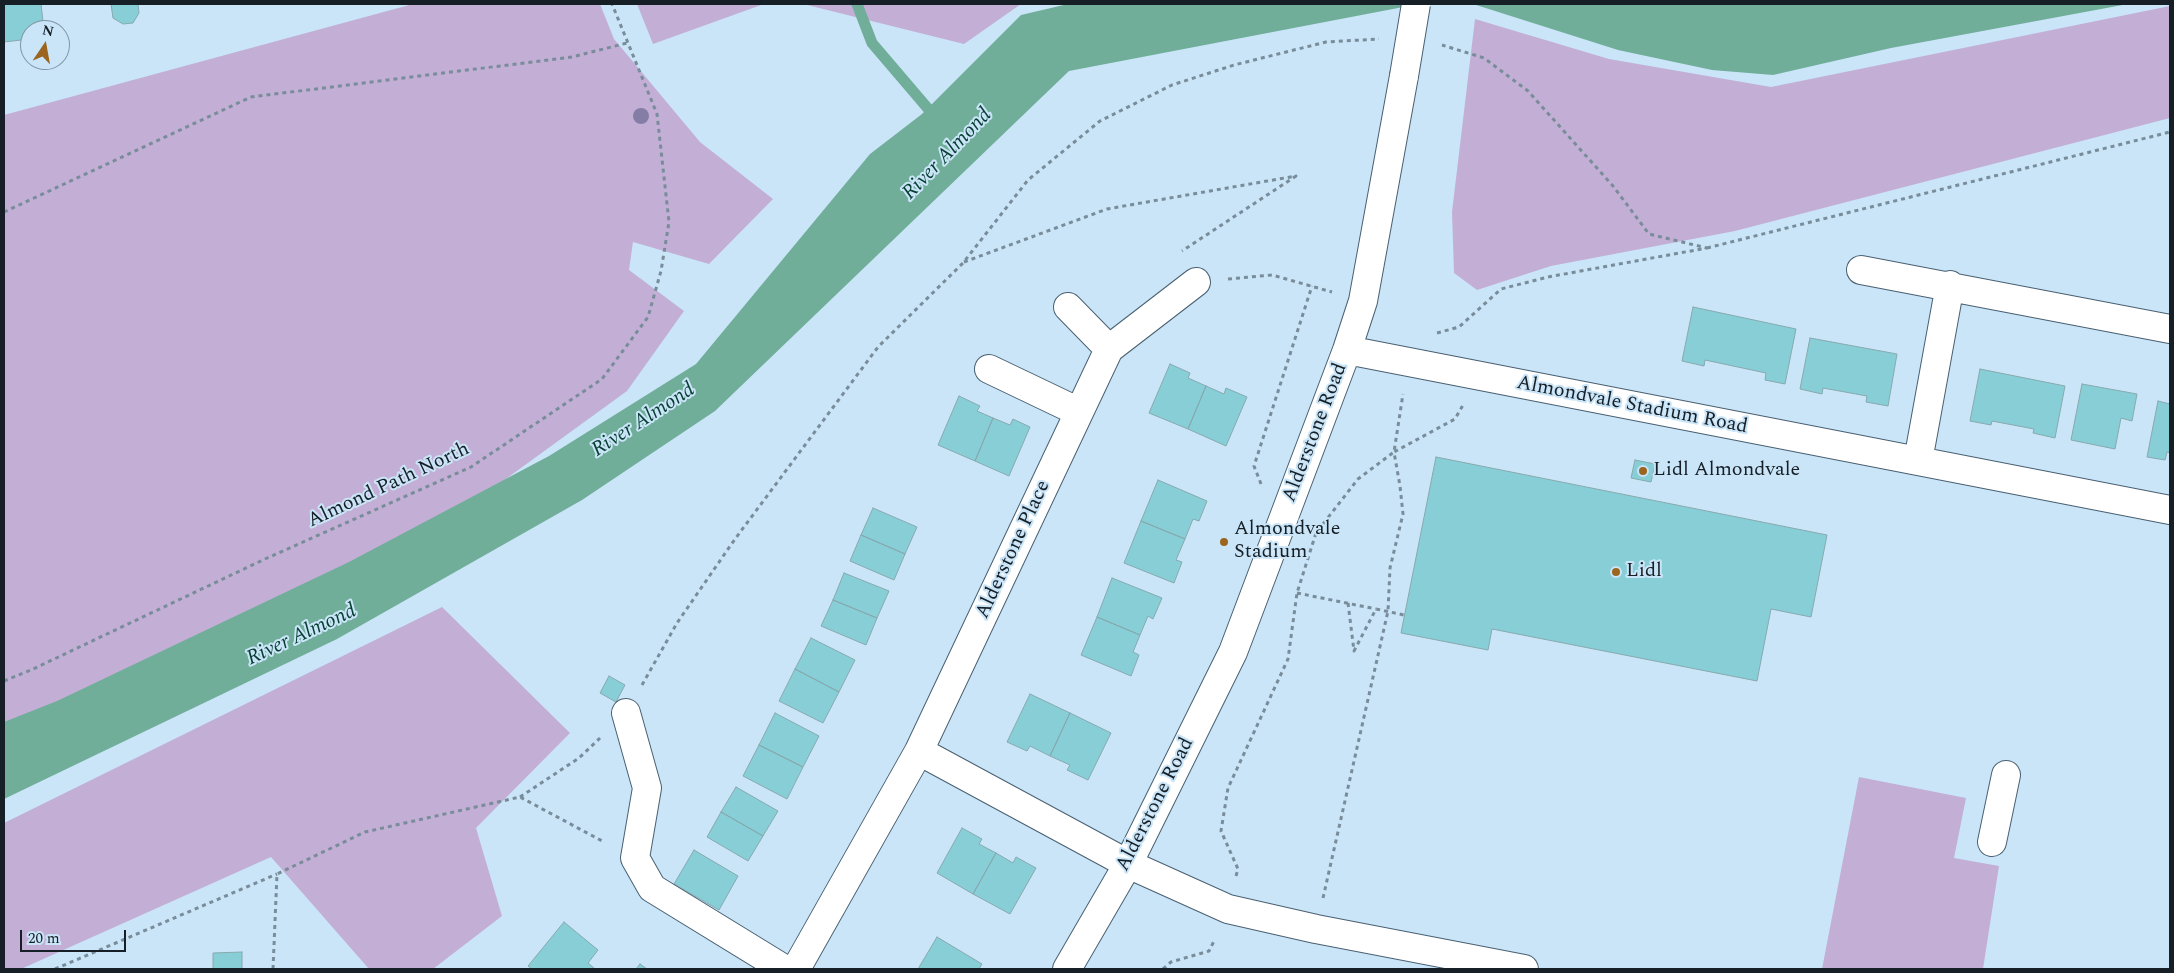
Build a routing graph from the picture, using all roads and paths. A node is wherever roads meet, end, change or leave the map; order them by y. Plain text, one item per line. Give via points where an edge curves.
1 (612, 4) edge
2 (1416, 4) edge
3 (1385, 39) dead end
4 (627, 43) junction
5 (1433, 43) dead end
6 (2170, 132) edge
7 (4, 212) edge
8 (1707, 248) junction
9 (1178, 253) dead end
10 (963, 263) junction
11 (1861, 270) dead end
12 (1196, 282) joint
13 (1950, 285) junction
14 (1312, 286) junction
15 (1363, 301) junction
16 (1068, 307) dead end
17 (2169, 322) edge
18 (1109, 349) junction
19 (1347, 350) junction
20 (1413, 363) junction
21 (989, 370) dead end
22 (1480, 376) junction
23 (1079, 412) junction
24 (1394, 452) junction
25 (1918, 461) junction
26 (1261, 484) dead end
27 (2170, 510) edge
28 (1297, 593) junction
29 (1348, 604) junction
30 (1376, 610) junction
31 (1388, 611) junction
32 (1404, 615) dead end
33 (4, 681) edge
34 (626, 713) junction
35 (919, 751) junction
36 (2006, 775) dead end
37 (520, 797) junction
38 (1992, 842) dead end
39 (635, 858) junction
40 (1128, 864) junction
41 (277, 874) junction
42 (1228, 909) junction
43 (1316, 929) junction
44 (55, 969) edge
45 (273, 969) edge
46 (784, 969) edge
47 (796, 969) edge
48 (1067, 969) edge
49 (1163, 969) edge
50 (1524, 969) edge

1 - 4 path, Almond Path North
2 - 15 street, Alderstone Road, bridge
3 - 10 path via 1326,42 1234,65 1172,85 1100,121 1028,180
4 - 7 path via 572,57 251,97
4 - 33 path, Almond Path North via 657,114 669,222 661,271 648,317 602,379 471,468 265,559
5 - 8 path via 1484,58 1528,92 1613,186 1649,234
6 - 8 path
8 - 20 path via 1548,277 1501,290 1459,327 1427,336
9 - 10 path via 1296,176 1107,209
10 - 34 path via 878,347 830,411 677,623
11 - 13 street
12 - 14 path via 1272,275
12 - 18 street, Alderstone Place
13 - 17 street
13 - 25 street
14 - 15 path
14 - 26 path via 1254,466
15 - 19 street, Alderstone Road
16 - 18 street
18 - 23 street, Alderstone Place
19 - 20 street, Almondvale Stadium Road
19 - 40 street, Alderstone Road via 1233,652
20 - 22 street, Almondvale Stadium Road
20 - 24 path via 1401,400
21 - 23 street
22 - 24 path via 1455,419
22 - 25 street, Almondvale Stadium Road
23 - 35 street, Alderstone Place
24 - 28 path via 1358,479 1316,533
24 - 31 path via 1403,514 1390,568
25 - 27 street, Almondvale Stadium Road
28 - 29 path
28 - 42 path via 1288,659 1228,788 1221,831 1238,869
29 - 30 path
29 - 30 path via 1354,651
30 - 31 path
31 - 32 path
31 - 43 path
34 - 37 path via 579,758
34 - 39 street via 647,788
35 - 40 street
35 - 47 street, Alderstone Place
36 - 38 street
37 - 39 path
37 - 41 path via 365,832
39 - 46 street via 652,888
40 - 42 street
40 - 48 street, Alderstone Road
41 - 44 path
41 - 45 path
42 - 43 street
42 - 49 path via 1209,952 1171,962
43 - 50 street

